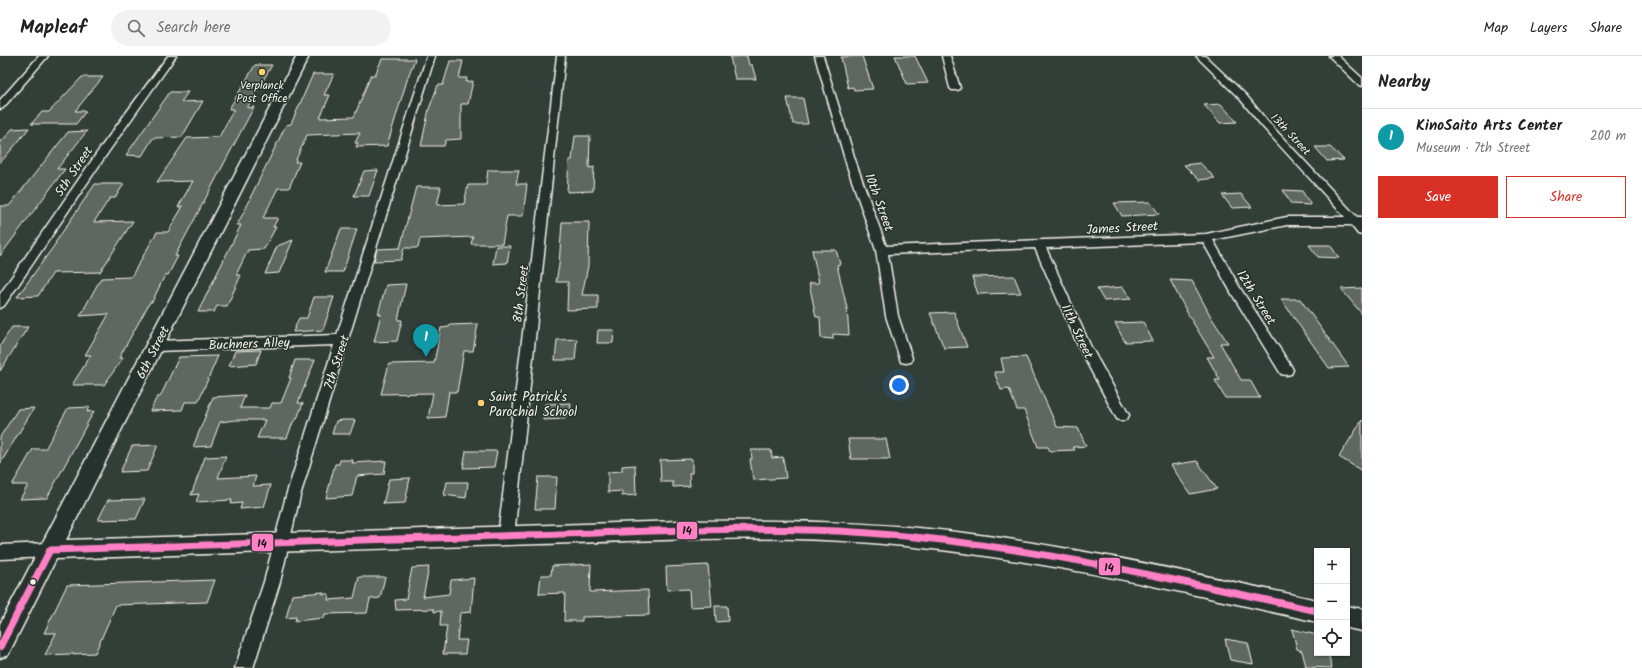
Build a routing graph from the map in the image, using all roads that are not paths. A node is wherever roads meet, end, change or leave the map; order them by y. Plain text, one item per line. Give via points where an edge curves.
1 (44, 56) edge
2 (172, 56) edge
3 (303, 56) edge
4 (431, 56) edge
5 (561, 56) edge
6 (819, 56) edge
7 (946, 56) edge
8 (1200, 56) edge
9 (1333, 56) edge
10 (1362, 83) edge
11 (954, 88) dead end
12 (0, 106) edge
13 (1358, 221) edge
14 (1362, 231) edge
15 (1206, 238) junction
16 (1039, 245) junction
17 (882, 250) junction
18 (0, 303) edge
19 (343, 340) junction
20 (155, 346) junction
21 (906, 358) dead end
22 (1286, 370) dead end
23 (1122, 415) dead end
24 (506, 536) junction
25 (282, 542) junction
26 (50, 550) junction
27 (0, 552) edge
28 (1314, 610) edge
29 (1350, 618) edge
30 (1362, 620) edge
31 (0, 647) edge
32 (244, 668) edge

1 - 12 street
2 - 18 street, 5th Street
3 - 20 street, 6th Street
4 - 19 street, 7th Street
5 - 24 street, 8th Street
6 - 17 street, 10th Street via 852,166
7 - 11 street
8 - 13 street, 13th Street via 1243,97 1264,123
9 - 10 street
13 - 14 street, 13th Street
13 - 15 street, James Street via 1287,221
15 - 16 street, James Street
15 - 22 street, 12th Street
16 - 17 street, James Street
16 - 23 street, 11th Street via 1085,348
17 - 21 street, 10th Street via 892,316
19 - 20 street, Buchners Alley
19 - 25 street, 7th Street via 293,496
20 - 26 street, 6th Street
24 - 25 street
24 - 28 street via 789,530 913,536 1118,569
25 - 26 street
25 - 32 street, 7th Street
26 - 27 street
26 - 31 street, 6th Street
29 - 30 street

